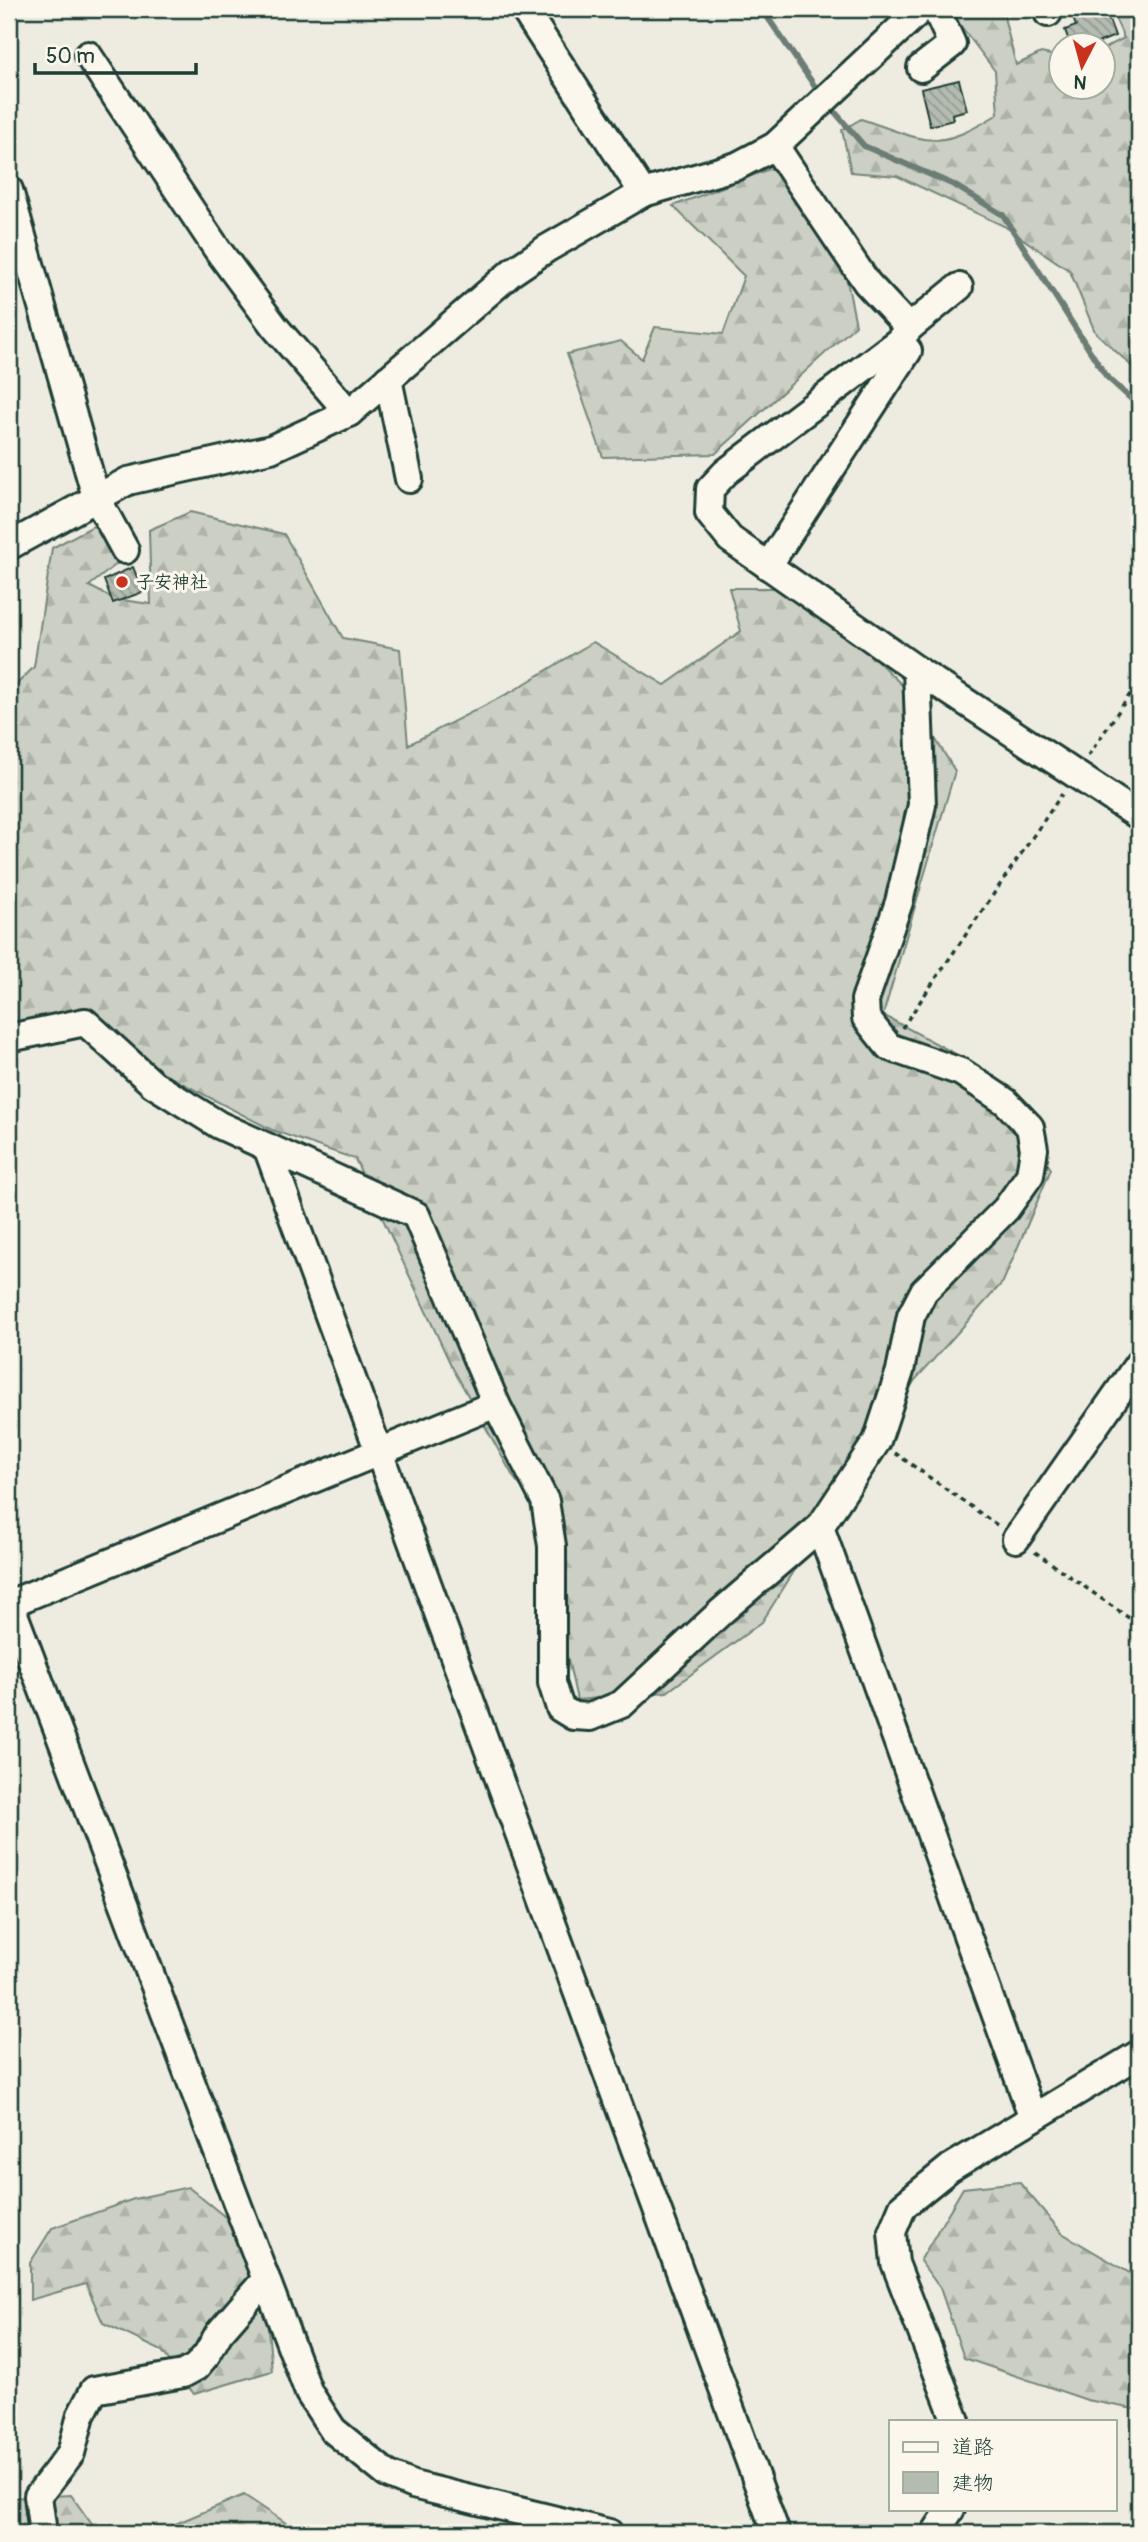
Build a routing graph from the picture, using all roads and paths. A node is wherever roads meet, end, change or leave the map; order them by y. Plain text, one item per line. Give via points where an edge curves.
1 (524, 9) edge
2 (921, 9) edge
3 (936, 9) edge
4 (88, 55) dead end
5 (921, 68) dead end
6 (775, 146) junction
7 (9, 190) edge
8 (643, 193) junction
9 (959, 288) dead end
10 (904, 334) junction
11 (388, 379) junction
12 (349, 413) junction
13 (409, 480) dead end
14 (96, 497) junction
15 (9, 546) edge
16 (125, 550) dead end
17 (768, 566) junction
18 (917, 670) junction
19 (1139, 681) edge
20 (1076, 774) junction
21 (1139, 816) edge
22 (9, 1038) edge
23 (889, 1047) junction
24 (267, 1147) junction
25 (1139, 1363) edge
26 (496, 1404) junction
27 (379, 1452) junction
28 (820, 1527) junction
29 (1016, 1538) dead end
30 (9, 1603) edge
31 (1139, 2054) edge
32 (1033, 2118) junction
33 (266, 2279) junction
34 (956, 2420) edge
35 (950, 2510) edge
36 (43, 2533) edge
37 (609, 2533) edge
38 (776, 2533) edge
39 (935, 2533) edge

1 - 8 street
2 - 6 street
3 - 5 street via 952,44
4 - 12 street via 217,250 274,327
6 - 8 street via 737,166
6 - 10 street
7 - 14 street
8 - 11 street via 512,272
9 - 10 street
10 - 17 street via 908,351
10 - 17 street via 767,438 710,489 709,513 730,539
11 - 12 street
11 - 13 street
12 - 14 street via 271,449 128,481
14 - 15 street
14 - 16 street
17 - 18 street
18 - 20 street
18 - 23 street via 922,805 899,902 864,1000 866,1018
19 - 20 path
20 - 21 street
20 - 23 path
22 - 24 street via 85,1022 153,1084 219,1125
23 - 28 street via 961,1072 1006,1102 1030,1127 1034,1149 1030,1175 1006,1209 924,1291 911,1316 900,1371 877,1441
24 - 26 street via 416,1215
24 - 27 street
25 - 29 street
26 - 27 street
26 - 28 street via 545,1501 552,1546 552,1683 560,1708 573,1716 590,1717 622,1704
27 - 30 street
27 - 38 street
28 - 32 street
30 - 33 street
31 - 32 street
32 - 34 street via 914,2194 903,2206 892,2232 895,2263
33 - 36 street via 195,2367 183,2374 94,2390 71,2453 38,2496
33 - 37 street via 309,2393 333,2430 387,2474 413,2485
35 - 39 street

